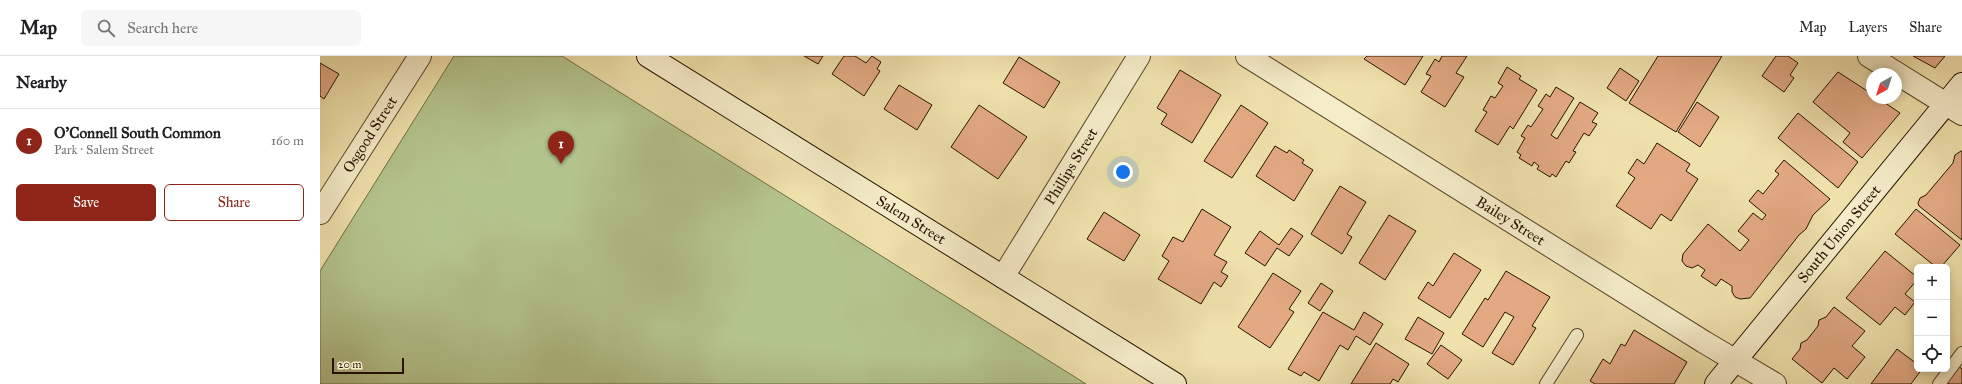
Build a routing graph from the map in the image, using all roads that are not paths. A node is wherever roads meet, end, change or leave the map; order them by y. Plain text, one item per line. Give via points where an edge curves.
1 (420, 56) edge
2 (648, 56) edge
3 (1139, 56) edge
4 (1247, 56) edge
5 (1869, 56) edge
6 (1962, 84) edge
7 (1954, 109) edge
8 (321, 208) edge
9 (1003, 277) junction
10 (1577, 335) dead end
11 (1962, 353) edge
12 (1734, 361) junction
13 (1175, 384) edge
14 (1546, 384) edge
15 (1716, 384) edge
16 (1775, 384) edge
17 (1939, 384) edge

1 - 8 street, Osgood Street
2 - 9 street, Salem Street
3 - 9 street, Phillips Street
4 - 12 street, Bailey Street
5 - 7 street
6 - 7 street, South Union Street
7 - 12 street, South Union Street
9 - 13 street, Salem Street
10 - 14 lane
11 - 17 lane
12 - 15 street, South Union Street
12 - 16 street, Bailey Street

